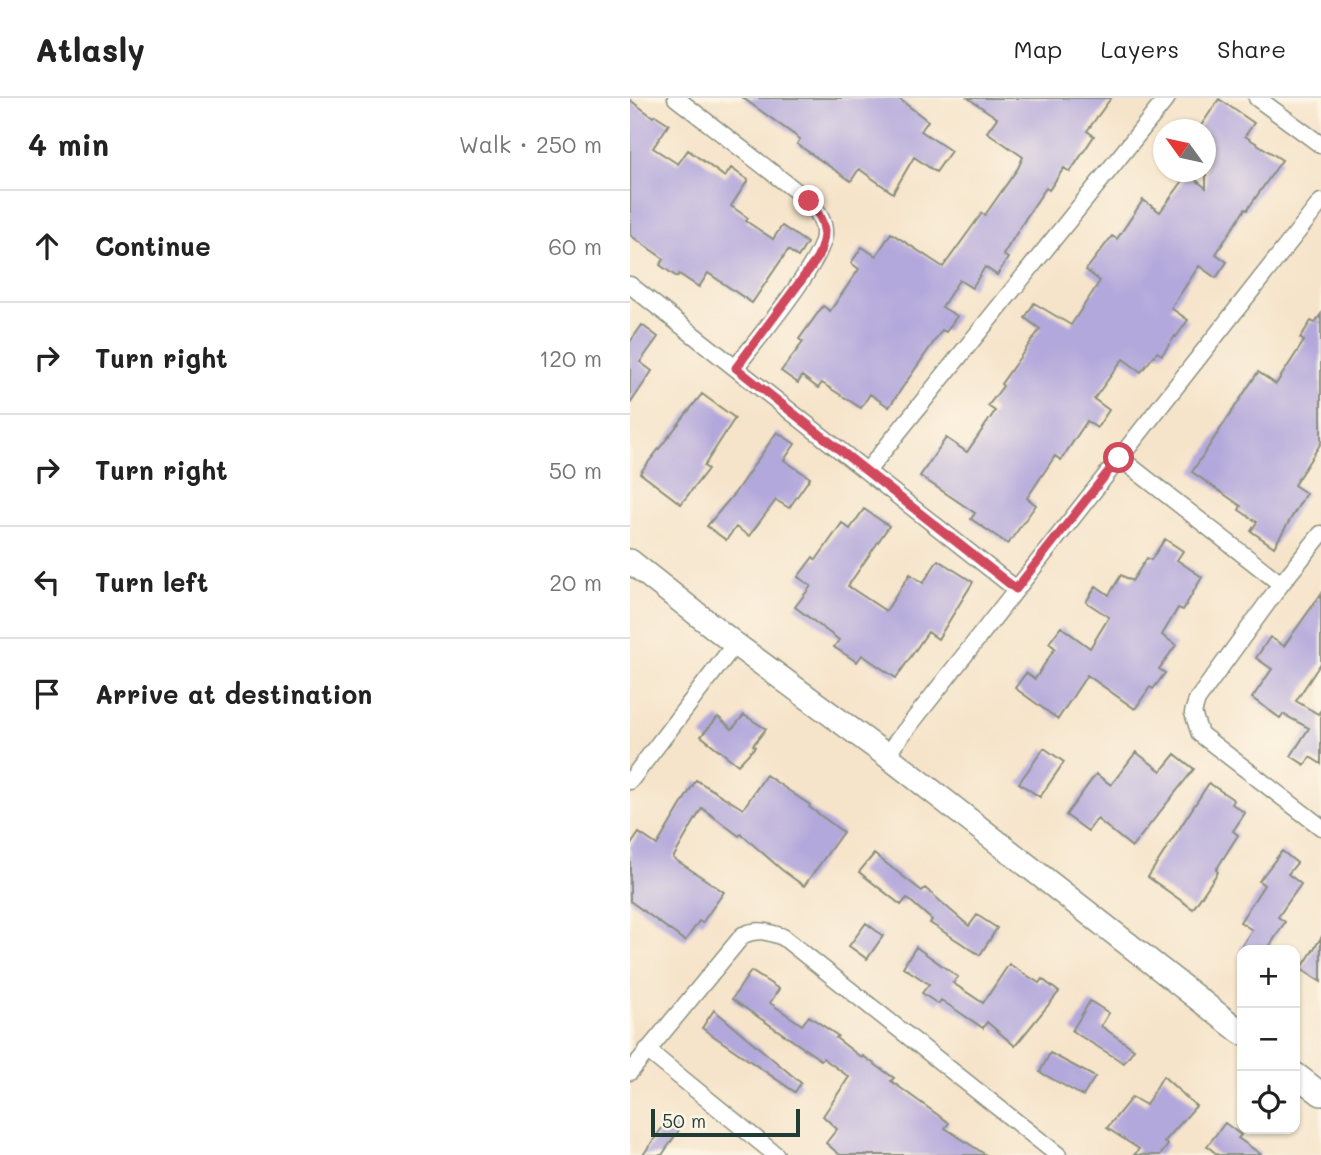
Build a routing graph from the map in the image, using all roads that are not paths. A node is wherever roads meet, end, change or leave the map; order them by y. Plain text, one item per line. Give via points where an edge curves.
1 (676, 98) edge
2 (1167, 98) edge
3 (1258, 98) edge
4 (1321, 145) edge
5 (1321, 201) edge
6 (630, 285) edge
7 (736, 368) junction
8 (1119, 458) junction
9 (867, 471) junction
10 (1321, 534) edge
11 (630, 561) edge
12 (1281, 584) junction
13 (1016, 589) junction
14 (735, 644) junction
15 (886, 755) junction
16 (630, 781) edge
17 (1321, 827) edge
18 (1237, 1029) edge
19 (647, 1050) junction
20 (630, 1072) edge
21 (1300, 1078) edge
22 (1321, 1094) edge
23 (775, 1155) edge
24 (1058, 1155) edge

1 - 7 street via 809,201 824,225 817,259
2 - 9 street
3 - 4 street
5 - 8 street
6 - 7 street
7 - 9 street
8 - 12 street
8 - 13 street
9 - 13 street
10 - 12 street
11 - 14 street
12 - 17 street via 1197,700 1193,713 1200,734
13 - 15 street
14 - 15 street
14 - 16 street
15 - 18 street
19 - 20 street
19 - 23 street
19 - 24 street via 743,935 766,931 783,937
21 - 22 street

